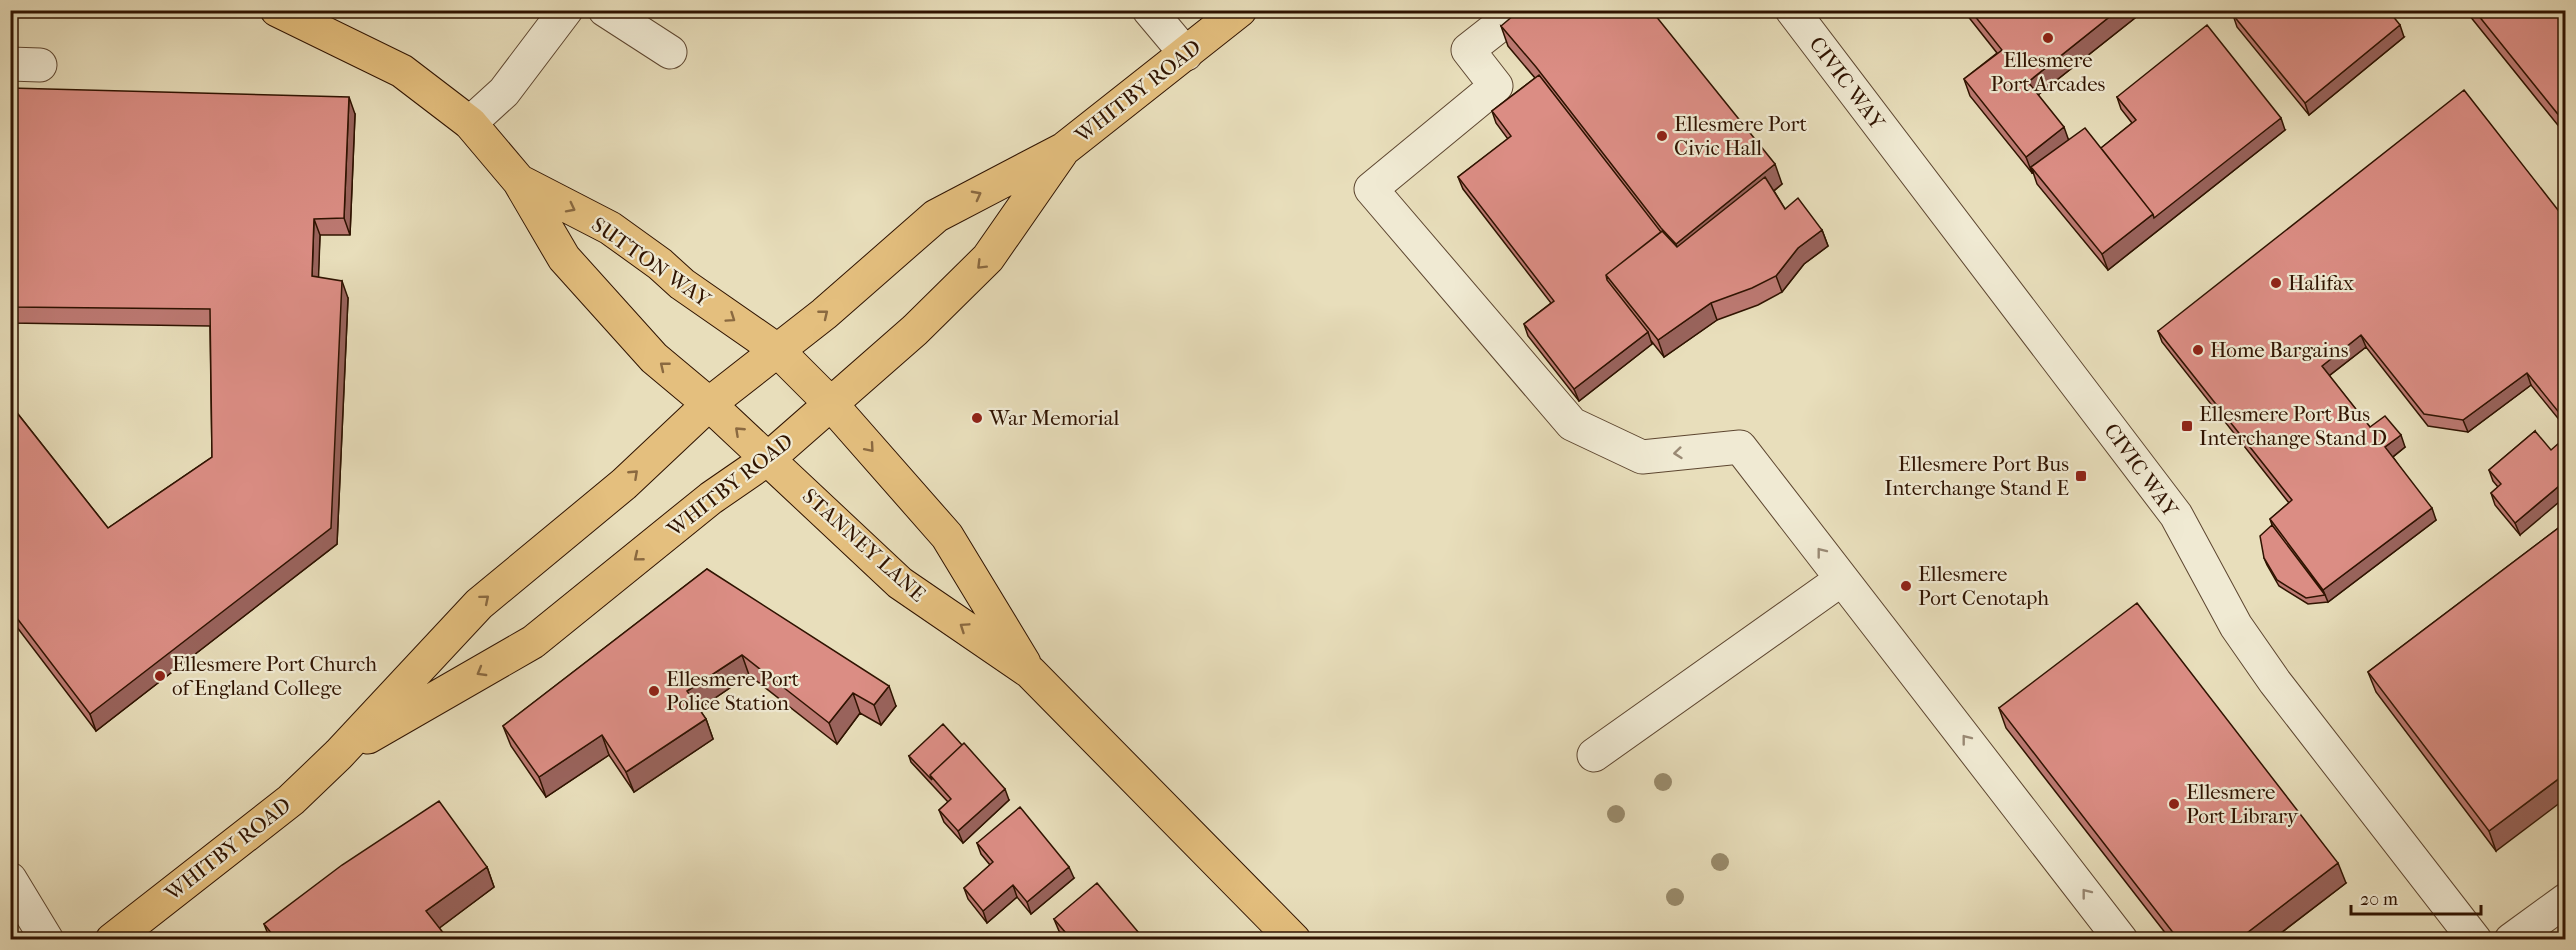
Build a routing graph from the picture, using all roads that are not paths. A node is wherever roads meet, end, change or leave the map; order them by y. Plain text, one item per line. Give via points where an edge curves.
1 (277, 10) edge
2 (566, 10) edge
3 (605, 10) edge
4 (1149, 10) edge
5 (1239, 10) edge
6 (1519, 10) edge
7 (1792, 10) edge
8 (670, 52) dead end
9 (1186, 54) junction
10 (470, 123) junction
11 (1064, 149) junction
12 (519, 182) junction
13 (777, 350) junction
14 (709, 404) junction
15 (831, 404) junction
16 (768, 458) junction
17 (1842, 579) junction
18 (1030, 672) junction
19 (339, 754) junction
20 (1594, 754) dead end
21 (10, 879) edge
22 (2565, 900) edge
23 (47, 939) edge
24 (112, 939) edge
25 (1291, 939) edge
26 (2121, 939) edge
27 (2475, 939) edge
28 (2511, 939) edge

1 - 10 main road, SUTTON WAY via 402,71
2 - 10 street via 504,92
3 - 8 street
4 - 9 street
5 - 9 main road, WHITBY ROAD
17 -> 6 street via 1740,447 1642,457 1572,424 1371,189 1496,86 1468,50
7 - 27 street, CIVIC WAY via 2176,515 2236,626 2275,682
9 - 11 main road, WHITBY ROAD
10 - 12 main road, SUTTON WAY
13 -> 11 main road, WHITBY ROAD via 936,216
11 -> 15 main road, WHITBY ROAD via 988,258 915,330
12 -> 13 main road, SUTTON WAY via 610,228
14 -> 12 main road, SUTTON WAY via 654,358 564,258
13 - 14 main road, WHITBY ROAD
13 - 15 main road, STANNEY LANE
16 -> 14 main road, STANNEY LANE
19 -> 14 main road, WHITBY ROAD via 479,604 624,484
15 - 16 main road, WHITBY ROAD
15 -> 18 main road, STANNEY LANE via 947,536
18 -> 16 main road, STANNEY LANE via 900,584
16 -> 19 main road, WHITBY ROAD via 711,498 533,642
17 - 20 street
26 -> 17 street
18 - 25 main road, STANNEY LANE
19 - 24 main road, WHITBY ROAD via 291,800
21 - 23 street
22 - 28 street

